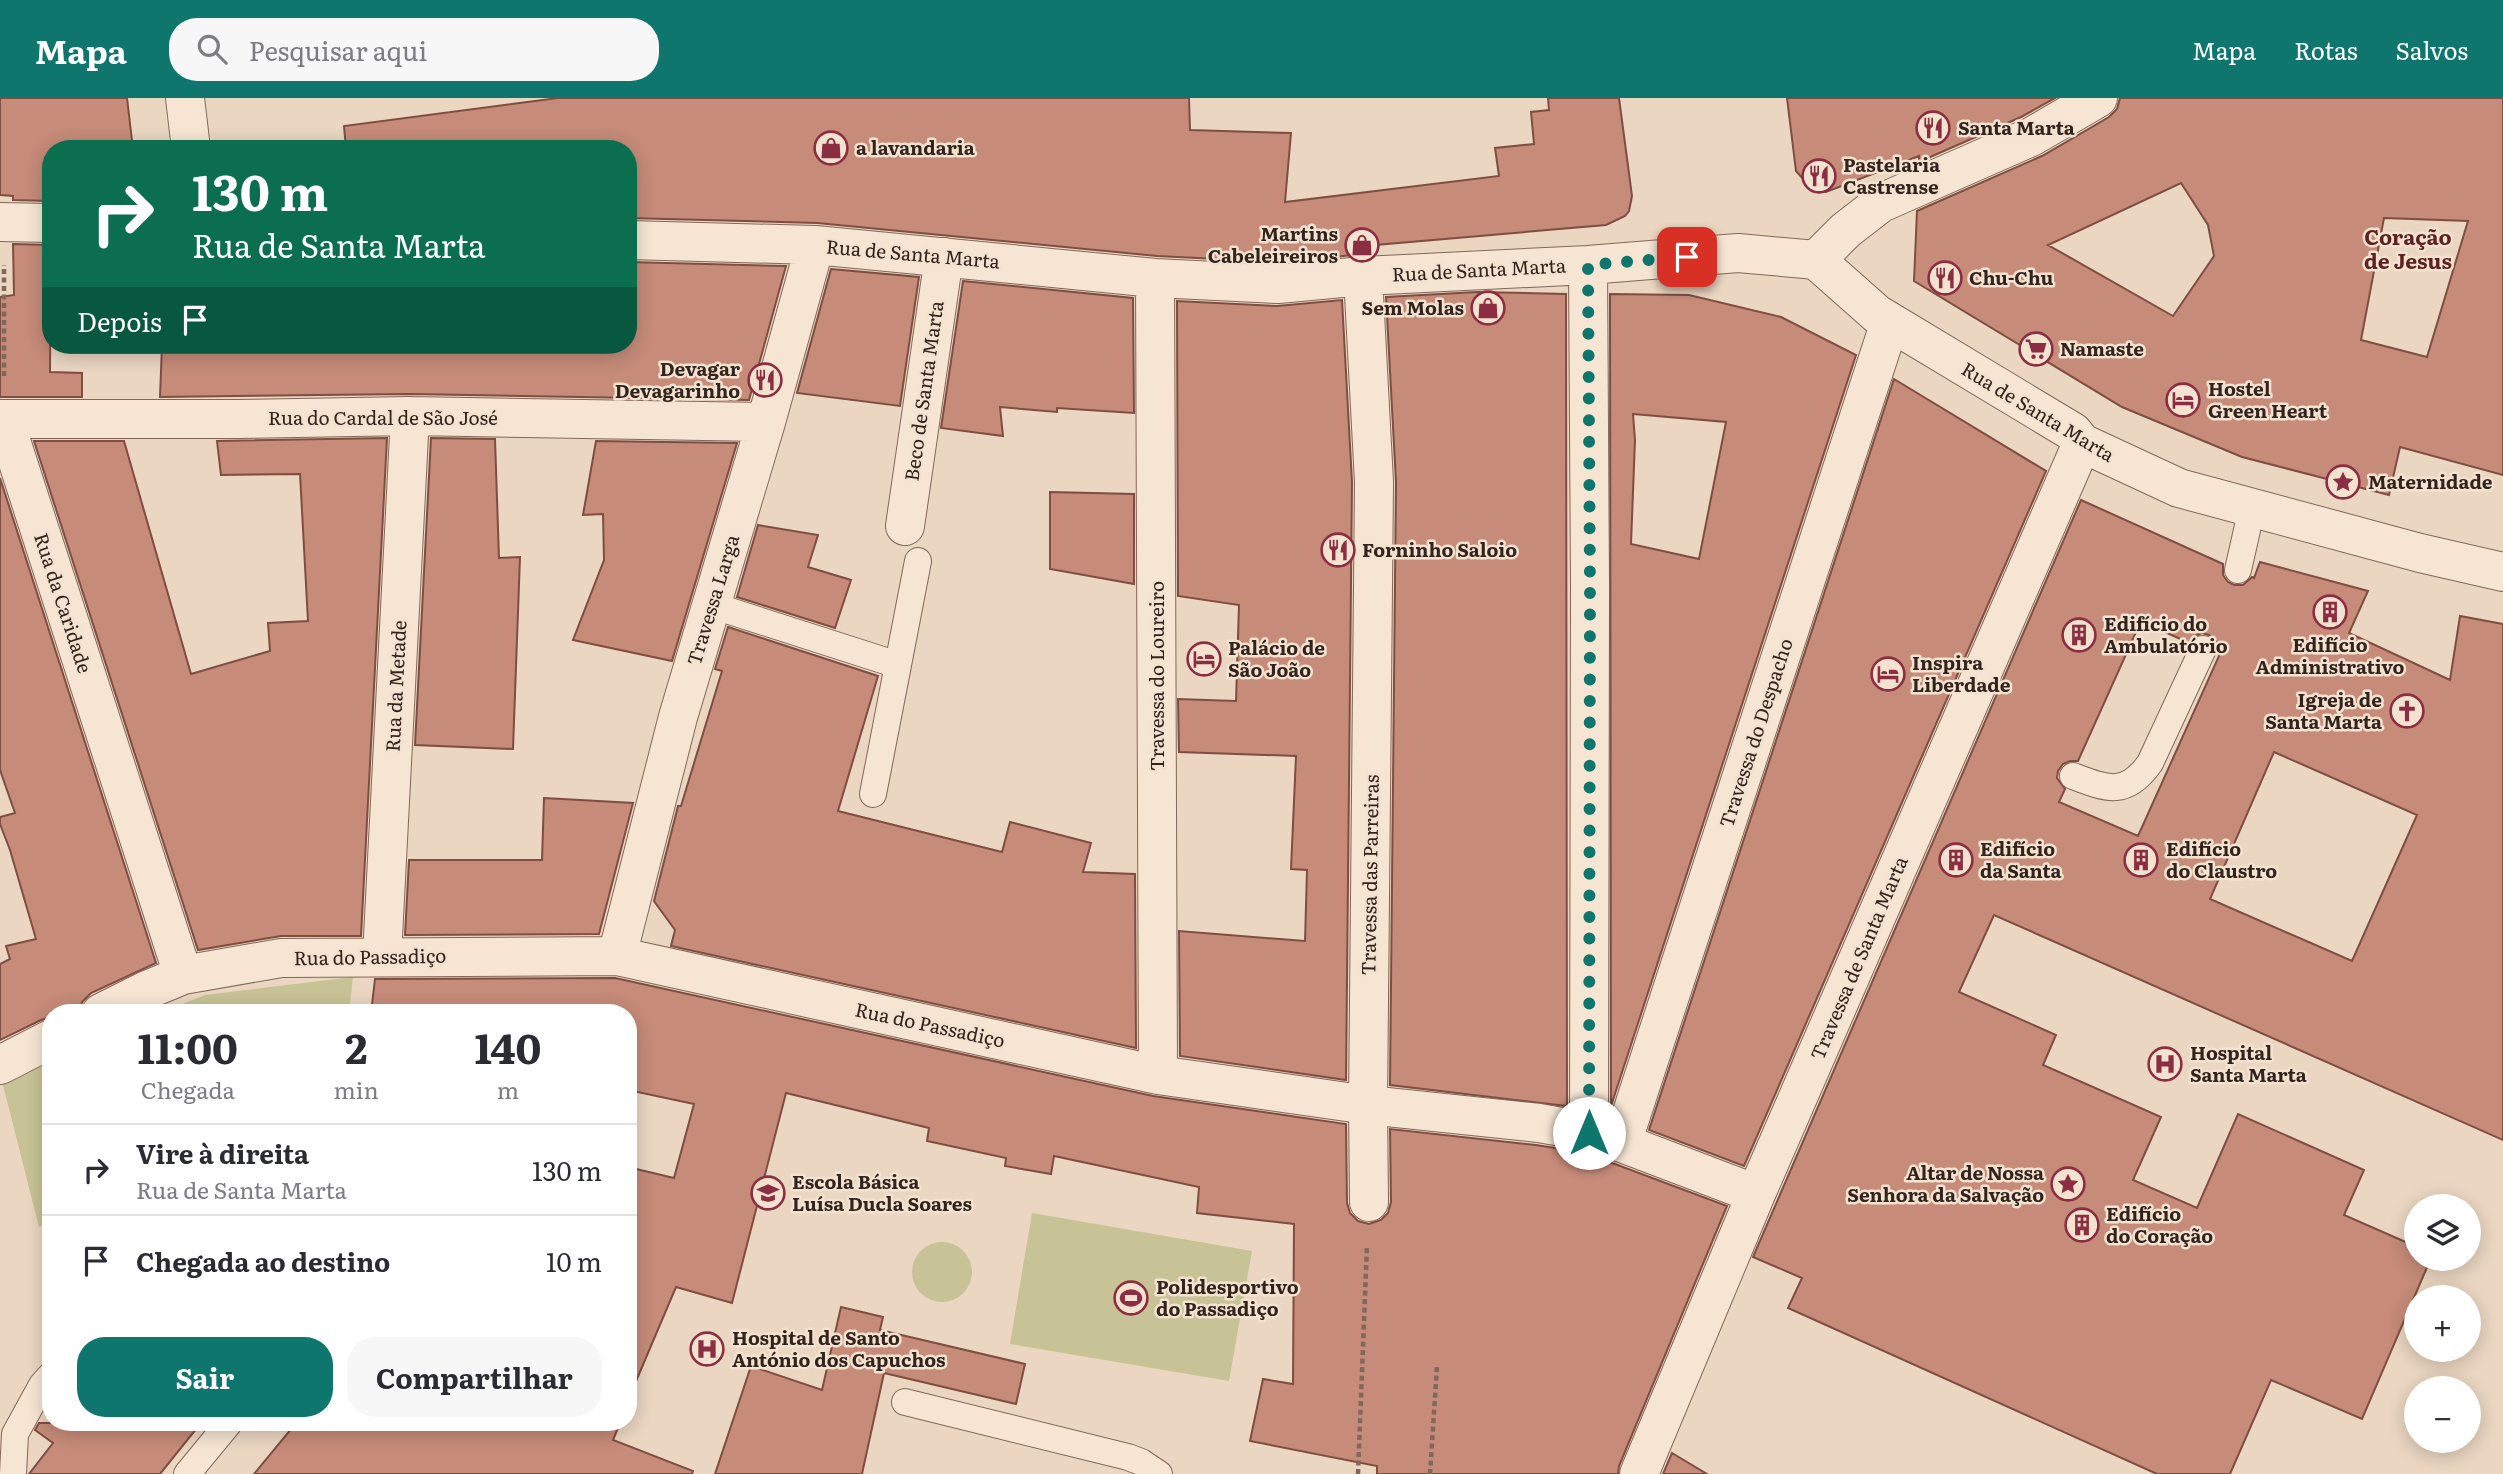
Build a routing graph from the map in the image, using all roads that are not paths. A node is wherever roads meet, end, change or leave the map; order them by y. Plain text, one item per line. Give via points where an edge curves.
1 (185, 98) edge
2 (2098, 98) edge
3 (190, 140) edge
4 (2, 222) edge
5 (42, 223) edge
6 (637, 240) edge
7 (815, 246) junction
8 (944, 257) junction
9 (1816, 260) junction
10 (1588, 265) junction
11 (1363, 276) junction
12 (1156, 278) junction
13 (1890, 322) junction
14 (410, 416) junction
15 (2, 419) edge
16 (766, 422) junction
17 (2082, 443) junction
18 (2252, 508) junction
19 (905, 526) dead end
20 (918, 561) dead end
21 (2238, 570) dead end
22 (2503, 572) edge
23 (711, 605) junction
24 (2203, 649) dead end
25 (898, 665) junction
26 (2073, 776) dead end
27 (873, 794) dead end
28 (382, 956) junction
29 (617, 956) junction
30 (183, 975) junction
31 (119, 1004) edge
32 (42, 1044) edge
33 (0, 1065) edge
34 (1158, 1075) junction
35 (1367, 1105) junction
36 (1606, 1138) junction
37 (1756, 1194) junction
38 (1368, 1202) road end
39 (42, 1385) edge
40 (905, 1402) dead end
41 (222, 1431) edge
42 (13, 1474) edge
43 (187, 1474) edge
44 (1159, 1474) edge
45 (1639, 1474) edge

1 - 3 street
2 - 9 street via 2031,137 1881,203
4 - 5 street
6 - 7 street, Rua de Santa Marta
7 - 8 street, Rua de Santa Marta
7 - 16 street, Travessa Larga
8 - 12 street, Rua de Santa Marta
8 - 19 street, Beco de Santa Marta
9 - 10 street, Rua de Santa Marta via 1738,253
9 - 13 street, Rua de Santa Marta
10 - 11 street, Rua de Santa Marta
10 - 36 street via 1590,572
11 - 12 street, Rua de Santa Marta via 1278,284
11 - 35 street, Travessa das Parreiras via 1374,482
12 - 34 street, Travessa do Loureiro
13 - 17 street, Rua de Santa Marta via 2073,432
13 - 36 street, Travessa do Despacho
14 - 15 street, Rua do Cardal de São José
14 - 16 street, Rua do Cardal de São José
14 - 28 street, Rua da Metade
15 - 30 street, Rua da Caridade
16 - 23 street, Travessa Larga
17 - 18 street, Rua de Santa Marta via 2160,480
17 - 37 street, Travessa de Santa Marta
18 - 21 lane
18 - 22 street, Rua de Santa Marta
20 - 25 lane
23 - 25 lane
23 - 29 street, Travessa Larga
24 - 26 lane via 2140,777 2117,788 2102,788
25 - 27 lane
28 - 29 street, Rua do Passadiço
28 - 30 street, Rua do Passadiço via 281,958
29 - 34 street, Rua do Passadiço
30 - 31 street, Rua do Passadiço
32 - 33 street
34 - 35 street, Rua do Passadiço
35 - 36 street, Rua do Passadiço via 1539,1123
35 - 38 street, Travessa das Parreiras
36 - 37 street, Rua do Passadiço
37 - 45 street, Travessa de Santa Marta
39 - 42 lane via 15,1434
40 - 44 lane via 1128,1457
41 - 43 lane

